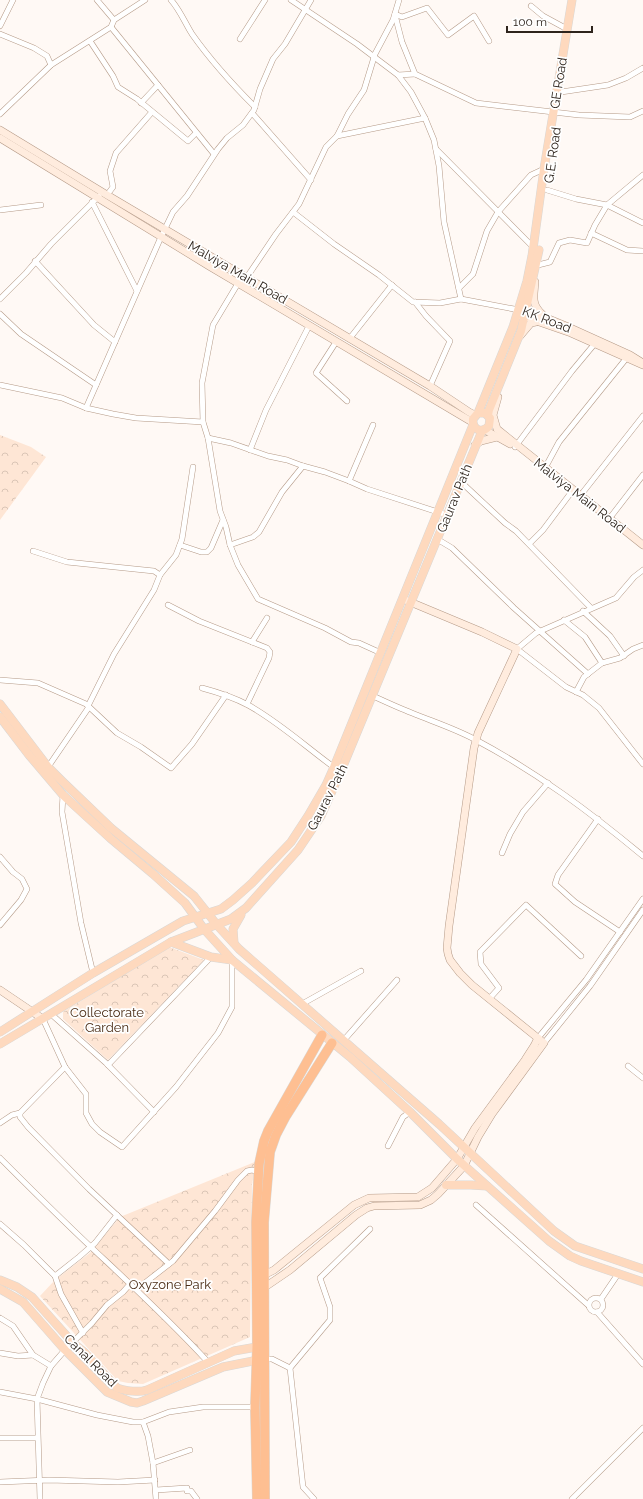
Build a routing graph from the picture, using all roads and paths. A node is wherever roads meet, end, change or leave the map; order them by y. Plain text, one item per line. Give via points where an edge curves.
1 (13, 0) edge
2 (97, 0) edge
3 (145, 0) edge
4 (171, 0) edge
5 (265, 0) edge
6 (291, 0) edge
7 (311, 0) edge
8 (399, 0) edge
9 (572, 0) edge
10 (577, 0) edge
11 (532, 6) dead end
12 (305, 9) junction
13 (395, 14) junction
14 (114, 20) junction
15 (0, 26) edge
16 (111, 27) junction
17 (567, 29) junction
18 (0, 34) edge
19 (240, 39) dead end
20 (90, 41) junction
21 (489, 41) dead end
22 (375, 58) junction
23 (51, 65) junction
24 (643, 68) edge
25 (398, 74) junction
26 (414, 74) junction
27 (158, 85) junction
28 (561, 92) junction
29 (141, 102) junction
30 (255, 107) junction
31 (643, 111) edge
32 (152, 112) junction
33 (556, 112) junction
34 (252, 113) junction
35 (0, 114) edge
36 (425, 118) junction
37 (0, 130) edge
38 (196, 133) junction
39 (337, 136) junction
40 (0, 138) edge
41 (436, 148) junction
42 (214, 154) junction
43 (544, 169) junction
44 (643, 175) edge
45 (311, 180) junction
46 (547, 190) junction
47 (104, 194) junction
48 (94, 200) junction
49 (41, 205) dead end
50 (607, 205) junction
51 (0, 210) edge
52 (293, 212) junction
53 (498, 212) junction
54 (643, 224) edge
55 (166, 229) junction
56 (591, 233) junction
57 (161, 237) junction
58 (534, 248) junction
59 (643, 251) edge
60 (35, 261) junction
61 (533, 266) junction
62 (245, 276) junction
63 (534, 276) junction
64 (238, 284) junction
65 (392, 285) junction
66 (459, 288) junction
67 (137, 291) junction
68 (0, 299) edge
69 (461, 299) junction
70 (415, 302) junction
71 (521, 311) junction
72 (0, 314) edge
73 (543, 316) junction
74 (536, 322) junction
75 (309, 326) junction
76 (350, 338) junction
77 (518, 340) junction
78 (114, 342) junction
79 (336, 342) junction
80 (597, 342) junction
81 (629, 357) junction
82 (643, 364) edge
83 (502, 379) junction
84 (0, 385) edge
85 (96, 385) junction
86 (430, 386) junction
87 (347, 401) dead end
88 (86, 408) junction
89 (488, 415) junction
90 (643, 416) edge
91 (474, 419) junction
92 (203, 422) junction
93 (373, 425) dead end
94 (483, 430) junction
95 (497, 437) junction
96 (208, 438) junction
97 (475, 445) junction
98 (516, 446) junction
99 (250, 450) junction
100 (303, 466) junction
101 (193, 467) dead end
102 (545, 468) junction
103 (643, 475) edge
104 (349, 480) junction
105 (460, 481) junction
106 (573, 490) junction
107 (580, 496) junction
108 (437, 513) junction
109 (447, 515) junction
110 (609, 519) junction
111 (223, 520) junction
112 (437, 539) junction
113 (529, 544) junction
114 (180, 545) junction
115 (230, 545) junction
116 (643, 545) edge
117 (32, 551) dead end
118 (643, 570) edge
119 (160, 575) junction
120 (402, 599) junction
121 (412, 603) junction
122 (168, 605) dead end
123 (590, 608) junction
124 (583, 611) junction
125 (267, 618) dead end
126 (564, 620) junction
127 (539, 631) junction
128 (252, 642) junction
129 (643, 644) edge
130 (517, 649) junction
131 (381, 653) junction
132 (624, 656) junction
133 (602, 663) junction
134 (588, 674) junction
135 (0, 680) edge
136 (202, 688) dead end
137 (576, 692) junction
138 (226, 695) junction
139 (373, 696) junction
140 (0, 704) edge
141 (247, 704) junction
142 (88, 706) junction
143 (0, 717) edge
144 (476, 740) junction
145 (643, 764) edge
146 (48, 766) junction
147 (338, 769) junction
148 (548, 783) junction
149 (62, 795) junction
150 (73, 798) junction
151 (598, 819) junction
152 (502, 853) dead end
153 (643, 856) edge
154 (0, 857) edge
155 (643, 899) edge
156 (246, 908) junction
157 (643, 910) edge
158 (208, 912) junction
159 (195, 916) junction
160 (0, 925) edge
161 (217, 925) junction
162 (204, 929) junction
163 (620, 932) junction
164 (171, 942) junction
165 (235, 944) junction
166 (581, 956) dead end
167 (211, 957) junction
168 (232, 960) junction
169 (361, 971) dead end
170 (94, 973) junction
171 (397, 980) dead end
172 (0, 990) edge
173 (490, 999) junction
174 (302, 1004) junction
175 (33, 1012) junction
176 (51, 1014) junction
177 (43, 1018) junction
178 (0, 1032) edge
179 (322, 1035) junction
180 (538, 1038) junction
181 (344, 1040) junction
182 (332, 1043) junction
183 (544, 1043) junction
184 (0, 1044) edge
185 (108, 1065) junction
186 (628, 1066) dead end
187 (65, 1067) junction
188 (643, 1078) edge
189 (154, 1112) junction
190 (410, 1112) junction
191 (20, 1113) junction
192 (0, 1123) edge
193 (388, 1146) dead end
194 (463, 1147) junction
195 (470, 1154) junction
196 (0, 1158) edge
197 (457, 1159) junction
198 (464, 1166) junction
199 (263, 1172) junction
200 (446, 1185) junction
201 (487, 1186) junction
202 (476, 1205) dead end
203 (117, 1215) junction
204 (0, 1224) edge
205 (370, 1229) dead end
206 (91, 1246) junction
207 (169, 1264) junction
208 (643, 1269) edge
209 (618, 1274) junction
210 (55, 1276) junction
211 (260, 1277) junction
212 (0, 1280) edge
213 (643, 1282) edge
214 (131, 1283) junction
215 (265, 1287) junction
216 (0, 1289) edge
217 (137, 1289) junction
218 (256, 1290) junction
219 (601, 1299) junction
220 (588, 1305) junction
221 (597, 1312) junction
222 (0, 1318) edge
223 (83, 1332) junction
224 (73, 1343) junction
225 (261, 1346) junction
226 (65, 1350) junction
227 (0, 1353) edge
228 (33, 1355) junction
229 (261, 1359) junction
230 (208, 1362) junction
231 (643, 1364) edge
232 (52, 1366) junction
233 (290, 1368) junction
234 (0, 1392) edge
235 (37, 1399) junction
236 (255, 1407) junction
237 (143, 1422) junction
238 (643, 1428) edge
239 (0, 1438) edge
240 (37, 1438) junction
241 (190, 1450) dead end
242 (153, 1463) junction
243 (155, 1480) junction
244 (38, 1481) junction
245 (0, 1482) edge
246 (156, 1490) junction
247 (40, 1499) edge
248 (156, 1499) edge
249 (197, 1499) edge
250 (257, 1499) edge
251 (265, 1499) edge
252 (314, 1499) edge
253 (572, 1499) edge

1 - 15 street
2 - 14 street
3 - 14 street
4 - 30 street via 192,33 228,80
5 - 19 street
6 - 12 street
7 - 12 street
8 - 13 street
9 - 17 main road, GE Road
10 - 28 main road, G.E. Road
11 - 17 street via 543,16
12 - 22 street
12 - 30 street via 285,44 273,59
13 - 21 street via 402,17 428,8 448,35 474,16
13 - 22 street
13 - 26 street
14 - 16 street
16 - 20 street
16 - 27 street
17 - 33 main road, GE Road
18 - 23 street via 34,48 47,56
20 - 23 street
20 - 29 street via 118,87
22 - 25 street
22 - 39 street via 364,90
23 - 35 street
24 - 28 street via 626,78 608,84
25 - 26 street
25 - 36 street
26 - 33 street via 476,103
27 - 29 street
27 - 38 street
28 - 33 main road, G.E. Road
29 - 32 street
30 - 34 street
31 - 33 street via 630,117
32 - 38 street via 188,142
32 - 47 street via 116,153 110,171 113,187
33 - 43 main road, GE Road
33 - 46 main road, G.E. Road
34 - 42 street
34 - 45 street
36 - 39 street
36 - 41 street
37 - 47 street, Malviya Main Road
38 - 42 street
39 - 45 street via 326,146
40 - 48 street, Malviya Main Road
41 - 53 street
41 - 66 street via 444,222
42 - 55 street via 187,196 173,212
43 - 53 street via 531,175
43 - 58 main road, GE Road
44 - 50 street
45 - 52 street
46 - 50 street
46 - 61 main road, G.E. Road
47 - 48 street
47 - 55 street, Malviya Main Road
48 - 57 street, Malviya Main Road
48 - 60 street
48 - 67 street
49 - 51 street
50 - 54 street
50 - 56 street
52 - 62 street
52 - 65 street
53 - 58 street
53 - 66 street via 487,231 472,274
55 - 57 street
55 - 62 street, Malviya Main Road
56 - 59 street via 627,250
56 - 61 street via 587,243 570,240 560,243 550,262
57 - 64 street, Malviya Main Road
57 - 67 street
58 - 61 main road, GE Road
60 - 68 street
60 - 78 street via 94,325
61 - 63 main road, G.E. Road
61 - 71 main road, GE Road
62 - 64 street
62 - 76 street, Malviya Main Road
63 - 71 main road, G.E. Road
63 - 73 street via 534,303
64 - 75 street, Malviya Main Road
64 - 92 street via 213,325 202,383
65 - 70 street
65 - 76 street
66 - 69 street
67 - 78 street
69 - 70 street via 440,303
69 - 71 street
70 - 86 street via 450,341
71 - 73 street, KK Road
71 - 74 street, KK Road
71 - 77 main road
71 - 91 main road
72 - 85 street via 21,334
73 - 80 street, KK Road
74 - 77 street via 531,323
74 - 80 street, KK Road
75 - 79 street, Malviya Main Road
75 - 99 street via 266,410
76 - 86 street, Malviya Main Road
77 - 83 main road
78 - 85 street
79 - 87 street via 316,373
79 - 91 street, Malviya Main Road
80 - 81 street, KK Road
80 - 98 street
81 - 82 street, KK Road
81 - 102 street via 560,442
83 - 89 main road
83 - 98 street via 493,415 498,429
84 - 88 street via 62,398
85 - 88 street
86 - 91 street, Malviya Main Road
88 - 92 street via 136,418
89 - 91 main road via 483,413
89 - 94 main road via 490,424
90 - 107 street
91 - 94 main road via 476,429
91 - 108 main road
92 - 96 street
93 - 104 street
94 - 95 street
94 - 97 main road, Gaurav Path
95 - 97 street
95 - 98 street
96 - 99 street
96 - 111 street
97 - 105 main road, Gaurav Path
98 - 102 street, Malviya Main Road
99 - 100 street
100 - 104 street
100 - 115 street via 282,492 259,532 253,537
101 - 114 street
102 - 106 street, Malviya Main Road
103 - 110 street
104 - 108 street via 367,489
105 - 109 main road, Gaurav Path
105 - 113 street
106 - 107 street, Malviya Main Road
106 - 113 street via 544,530
107 - 110 street, Malviya Main Road
108 - 109 street
108 - 120 main road
109 - 112 main road, Gaurav Path
110 - 116 street, Malviya Main Road
111 - 114 street via 207,552
111 - 115 street
112 - 121 main road, Gaurav Path
112 - 127 street via 452,548
113 - 123 street
114 - 119 street via 176,555
115 - 131 street via 238,565 258,599
117 - 119 street via 67,562 154,571
118 - 123 street via 616,598
119 - 142 street via 154,590 114,654
120 - 121 street
120 - 131 main road
121 - 130 street
121 - 139 main road, Gaurav Path
122 - 128 street via 199,621
123 - 124 street
124 - 126 street
124 - 132 street via 610,636
125 - 128 street
126 - 127 street
126 - 133 street via 585,637
127 - 130 street
127 - 134 street
128 - 141 street via 267,648 270,652
129 - 132 street
130 - 137 street
130 - 144 street
131 - 147 main road
132 - 133 street
133 - 134 street
134 - 137 street
135 - 142 street via 38,683
136 - 138 street
137 - 145 street via 599,708
138 - 141 street
138 - 142 street via 192,744 170,768 117,733
139 - 144 street
139 - 147 main road, Gaurav Path
140 - 146 main road
141 - 147 street
142 - 146 street
143 - 149 main road
144 - 148 street
144 - 173 street via 447,948 450,960 460,973
146 - 150 main road
147 - 156 main road, Gaurav Path via 321,816 298,850
147 - 158 main road via 291,842 233,900 221,909
148 - 151 street
148 - 152 street via 523,812
149 - 150 main road
149 - 170 street via 62,812 80,916
150 - 158 main road via 194,896
150 - 159 main road via 110,838 168,887
151 - 153 street
151 - 163 street via 558,875 555,884 575,902
154 - 160 street via 22,879 27,889
155 - 163 street
156 - 161 main road, Gaurav Path via 231,920
156 - 165 main road via 233,929
157 - 183 street via 590,986
158 - 159 main road
158 - 161 main road
159 - 162 main road
159 - 170 main road
161 - 162 main road, Gaurav Path
161 - 165 main road
162 - 164 main road, Gaurav Path
162 - 168 main road
163 - 180 street via 586,980
164 - 167 main road
164 - 176 main road, Gaurav Path
165 - 174 main road
166 - 173 street via 526,905 480,952 481,964 499,988
167 - 168 main road
167 - 185 street
168 - 179 main road
168 - 189 street via 232,1007 218,1033
169 - 174 street
170 - 175 main road
171 - 181 street
172 - 175 street
173 - 180 street
174 - 181 main road
175 - 177 street
175 - 178 main road
176 - 177 main road, Gaurav Path
176 - 185 street
177 - 184 main road, Gaurav Path
177 - 187 street
179 - 182 main road
179 - 199 highway via 268,1131 261,1151
180 - 183 street
180 - 194 street
181 - 194 main road
182 - 190 main road
182 - 199 highway via 276,1135
183 - 195 street via 492,1114
185 - 189 street
186 - 188 street
187 - 189 street via 86,1094 86,1113 92,1124 122,1147
187 - 191 street
190 - 193 street via 403,1117
190 - 197 main road
191 - 192 street
191 - 203 street via 28,1127
194 - 195 main road
194 - 197 street
195 - 198 street
195 - 208 main road via 567,1241
196 - 206 street
197 - 198 main road
197 - 211 street via 432,1188 418,1197 369,1198 354,1205 297,1252
198 - 200 street
198 - 201 main road
199 - 207 street via 247,1171
199 - 211 highway via 264,1222
200 - 201 main road
200 - 215 street via 431,1200 420,1205 381,1205 362,1211 290,1270
201 - 209 main road via 561,1250 581,1261
202 - 220 street
203 - 206 street
203 - 207 street
204 - 210 street
205 - 233 street via 320,1278 330,1307 330,1320
206 - 210 street
206 - 214 street
207 - 217 street
209 - 213 main road
209 - 219 street
210 - 223 street via 61,1294
211 - 215 highway
211 - 218 highway
212 - 224 main road, Canal Road via 32,1297
214 - 217 street
214 - 223 street
215 - 218 street
215 - 225 highway
216 - 226 main road, Canal Road via 23,1302
217 - 230 street
218 - 225 highway
219 - 220 street via 591,1300
219 - 221 street via 603,1306
220 - 221 street via 592,1312
221 - 231 street
222 - 228 street via 13,1326
223 - 224 street
224 - 226 street
224 - 230 main road, Canal Road via 118,1388 140,1392
225 - 229 highway
225 - 230 main road, Canal Road via 234,1351
226 - 229 main road, Canal Road via 107,1392 137,1403 223,1366
226 - 232 street
227 - 228 street
228 - 232 street
229 - 233 street via 272,1360
229 - 236 highway
229 - 251 highway
232 - 235 street
233 - 252 street via 303,1487
234 - 235 street
235 - 237 street via 116,1419
235 - 240 street
236 - 237 street via 203,1407 169,1412
236 - 250 highway
237 - 242 street
238 - 253 street
239 - 240 street
240 - 244 street
241 - 242 street
242 - 243 street
243 - 244 street
243 - 246 street
244 - 245 street
244 - 247 street
246 - 248 street
246 - 249 street via 187,1488 187,1491 191,1491

